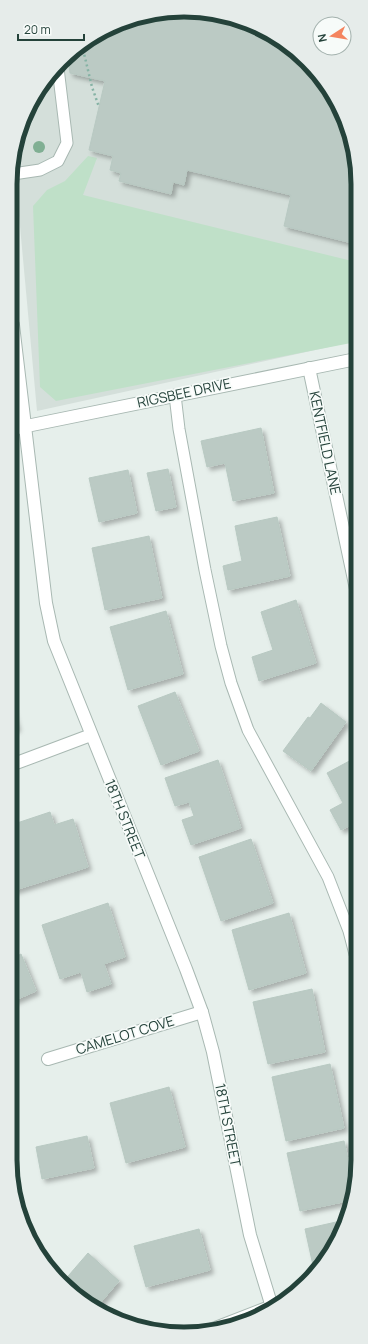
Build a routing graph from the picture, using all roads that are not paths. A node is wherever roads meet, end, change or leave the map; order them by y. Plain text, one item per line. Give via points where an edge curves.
1 (59, 73) edge
2 (17, 173) edge
3 (351, 360) edge
4 (309, 368) junction
5 (175, 395) junction
6 (17, 406) edge
7 (18, 427) edge
8 (351, 565) edge
9 (91, 735) junction
10 (17, 763) edge
11 (351, 938) edge
12 (202, 1012) junction
13 (48, 1059) dead end
14 (271, 1303) edge

1 - 2 lane via 67,143 58,161 40,170
3 - 4 street, RIGSBEE DRIVE
4 - 5 street, RIGSBEE DRIVE
4 - 8 street, KENTFIELD LANE
5 - 7 street, RIGSBEE DRIVE
5 - 11 lane via 205,570 231,683 248,730 328,877
6 - 7 street, 18TH STREET
7 - 9 street, 18TH STREET via 52,633
9 - 10 street
9 - 12 street, 18TH STREET
12 - 13 street, CAMELOT COVE
12 - 14 street, 18TH STREET via 213,1052 250,1235

